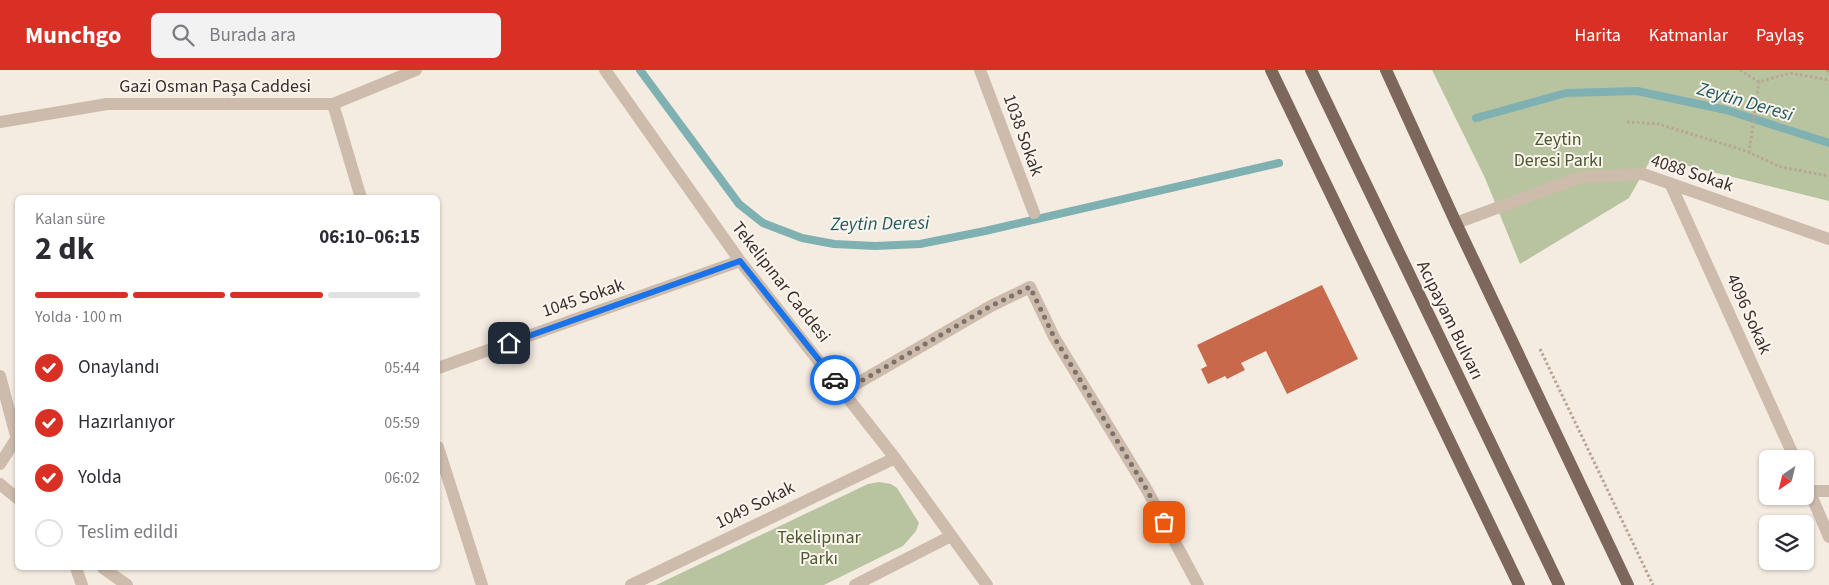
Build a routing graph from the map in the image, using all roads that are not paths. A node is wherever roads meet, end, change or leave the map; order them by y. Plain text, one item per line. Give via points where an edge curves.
1 (416, 70) edge
2 (605, 70) edge
3 (980, 70) edge
4 (1271, 70) edge
5 (1311, 70) edge
6 (1386, 70) edge
7 (333, 104) junction
8 (0, 122) edge
9 (1670, 183) junction
10 (360, 195) edge
11 (1034, 213) dead end
12 (1456, 224) junction
13 (1829, 239) edge
14 (740, 261) junction
15 (440, 367) edge
16 (0, 376) edge
17 (844, 391) junction
18 (15, 429) edge
19 (15, 439) edge
20 (1791, 450) edge
21 (440, 453) edge
22 (895, 458) junction
23 (0, 464) edge
24 (0, 484) edge
25 (1814, 488) edge
26 (1829, 491) edge
27 (15, 496) edge
28 (1814, 502) edge
29 (951, 536) junction
30 (1829, 537) edge
31 (77, 570) edge
32 (106, 570) edge
33 (82, 585) edge
34 (127, 585) edge
35 (482, 585) edge
36 (631, 585) edge
37 (855, 585) edge
38 (987, 585) edge
39 (1198, 585) edge
40 (1519, 585) edge
41 (1559, 585) edge
42 (1628, 585) edge

1 - 7 street
2 - 14 street, Tekelipınar Caddesi
3 - 11 street, 1038 Sokak
4 - 40 main road
5 - 41 main road, Acıpayam Bulvarı
6 - 12 main road
7 - 8 street, Gazi Osman Paşa Caddesi via 107,104
7 - 10 street, Gazi Osman Paşa Caddesi
9 - 12 street, 4088 Sokak via 1643,174 1581,177
9 - 13 street, 4088 Sokak
9 - 20 street, 4096 Sokak
12 - 42 main road
14 - 15 street, 1045 Sokak
14 - 17 street, Tekelipınar Caddesi
16 - 18 street
17 - 22 street, Tekelipınar Caddesi
17 - 39 street via 1030,287 1054,337 1147,490
19 - 23 street
21 - 35 street
22 - 29 street, Tekelipınar Caddesi
22 - 36 street, 1049 Sokak
24 - 27 street
25 - 26 street
28 - 30 street
29 - 37 street
29 - 38 street, Tekelipınar Caddesi
31 - 33 street
32 - 34 street

